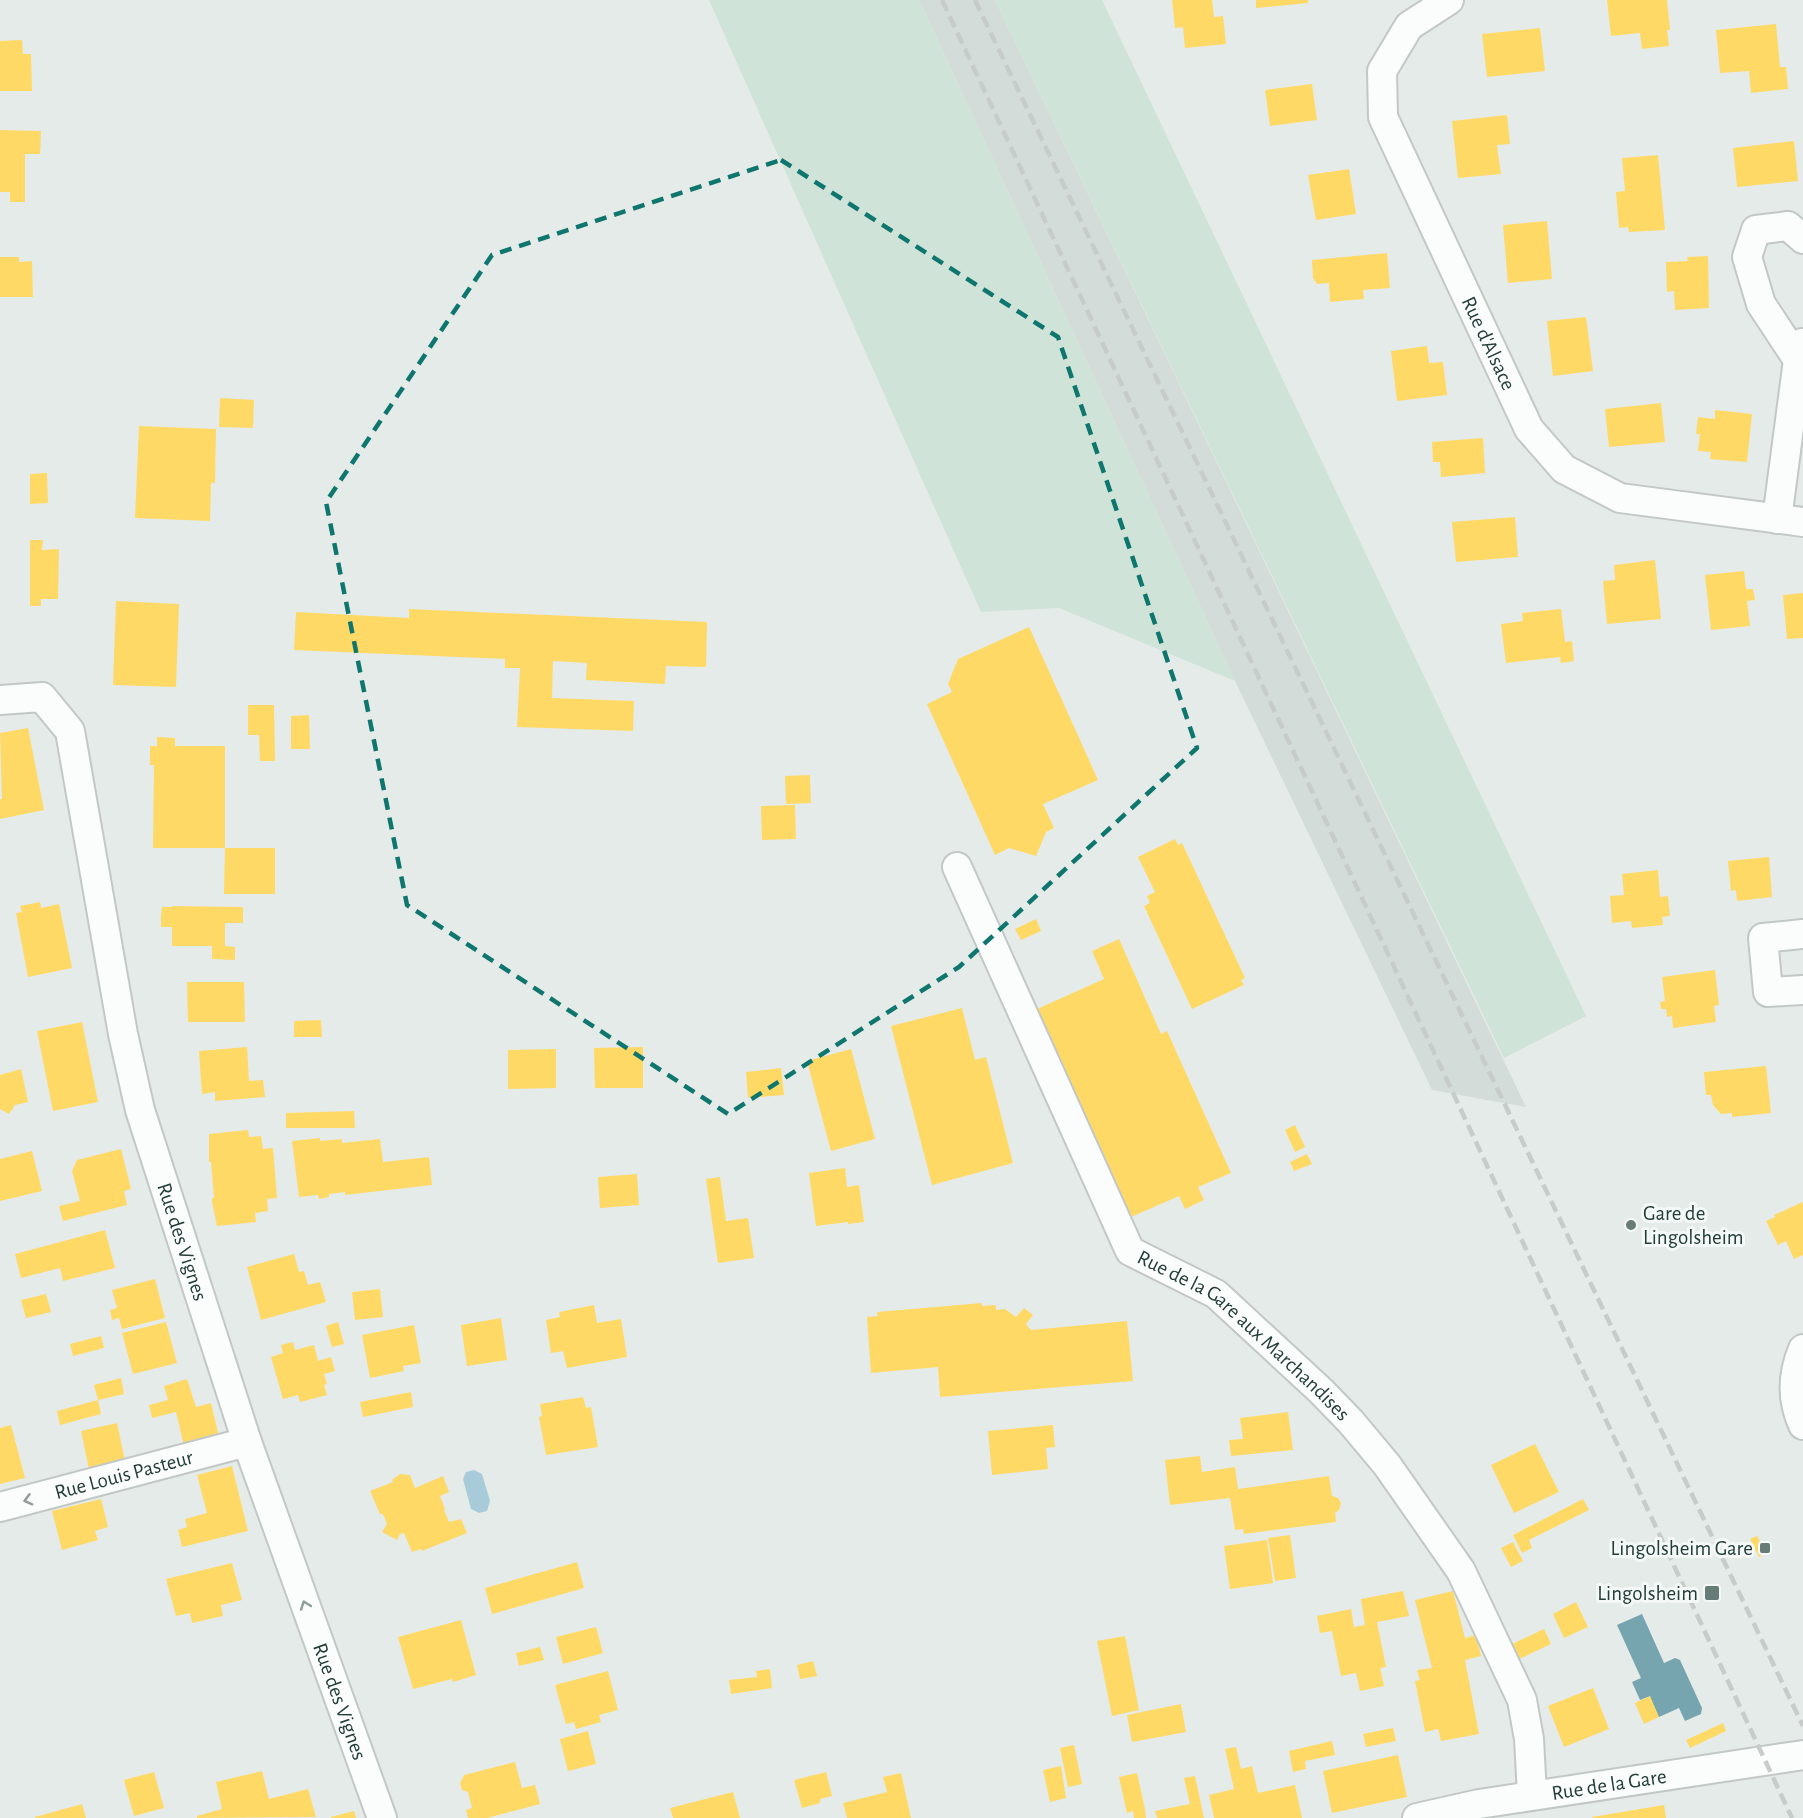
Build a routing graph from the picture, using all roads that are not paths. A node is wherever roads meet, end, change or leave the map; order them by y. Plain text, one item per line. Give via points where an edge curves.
1 (1449, 0) edge
2 (1803, 239) edge
3 (1800, 350) edge
4 (1790, 520) edge
5 (0, 700) edge
6 (957, 867) dead end
7 (1803, 934) edge
8 (1803, 990) edge
9 (1803, 1349) edge
10 (1803, 1425) edge
11 (247, 1442) junction
12 (0, 1507) edge
13 (1803, 1755) edge
14 (1532, 1795) junction
15 (382, 1818) edge
16 (1417, 1818) edge

1 - 4 street, Rue d'Alsace via 1409,26 1382,71 1383,117 1528,429 1564,470 1620,498
2 - 3 street via 1788,226 1756,230 1747,257 1761,304
3 - 4 street
5 - 11 street, Rue des Vignes via 42,697 70,731 140,1110
6 - 14 street, Rue de la Gare aux Marchandises via 1130,1251 1216,1294 1321,1391 1387,1465 1461,1572 1522,1700
7 - 8 street via 1762,938 1768,992
9 - 10 street via 1794,1377 1794,1396
11 -> 12 street, Rue Louis Pasteur
15 -> 11 street, Rue des Vignes
13 - 14 street, Rue de la Gare
14 - 16 street, Rue de la Gare

